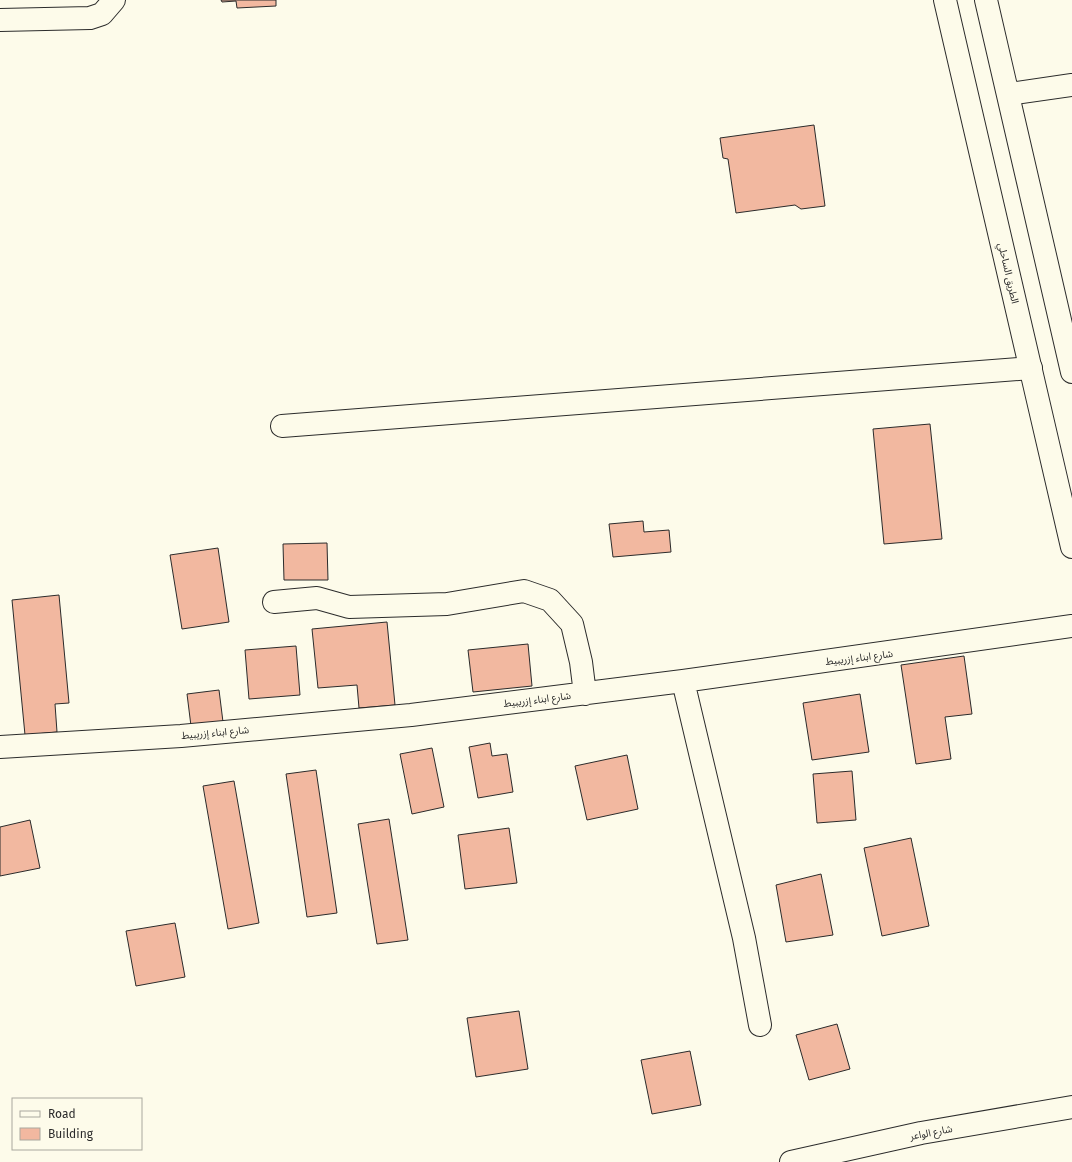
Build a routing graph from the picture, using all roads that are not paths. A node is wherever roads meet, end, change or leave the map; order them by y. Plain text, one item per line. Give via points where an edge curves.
1 (114, 0) edge
2 (945, 0) edge
3 (986, 0) edge
4 (0, 20) edge
5 (1072, 84) edge
6 (1009, 94) junction
7 (1031, 368) junction
8 (1072, 372) edge
9 (282, 426) dead end
10 (1072, 547) edge
11 (274, 602) dead end
12 (1072, 626) edge
13 (683, 681) junction
14 (585, 694) junction
15 (0, 747) edge
16 (760, 1026) dead end
17 (1072, 1107) edge
18 (791, 1162) edge

1 - 4 main road via 102,14 90,18
2 - 7 main road, الطريق الساحلي
3 - 6 main road
5 - 6 main road
6 - 8 main road
7 - 9 main road
7 - 10 main road, الطريق الساحلي
11 - 14 main road via 317,598 349,607 447,604 524,591 550,600 572,624
12 - 13 main road, شارع ابناء إزريبيط
13 - 14 main road, شارع ابناء إزريبيط
13 - 16 main road via 743,931
14 - 15 main road, شارع ابناء إزريبيط via 411,715 181,736
17 - 18 main road, شارع الواعر via 921,1134

